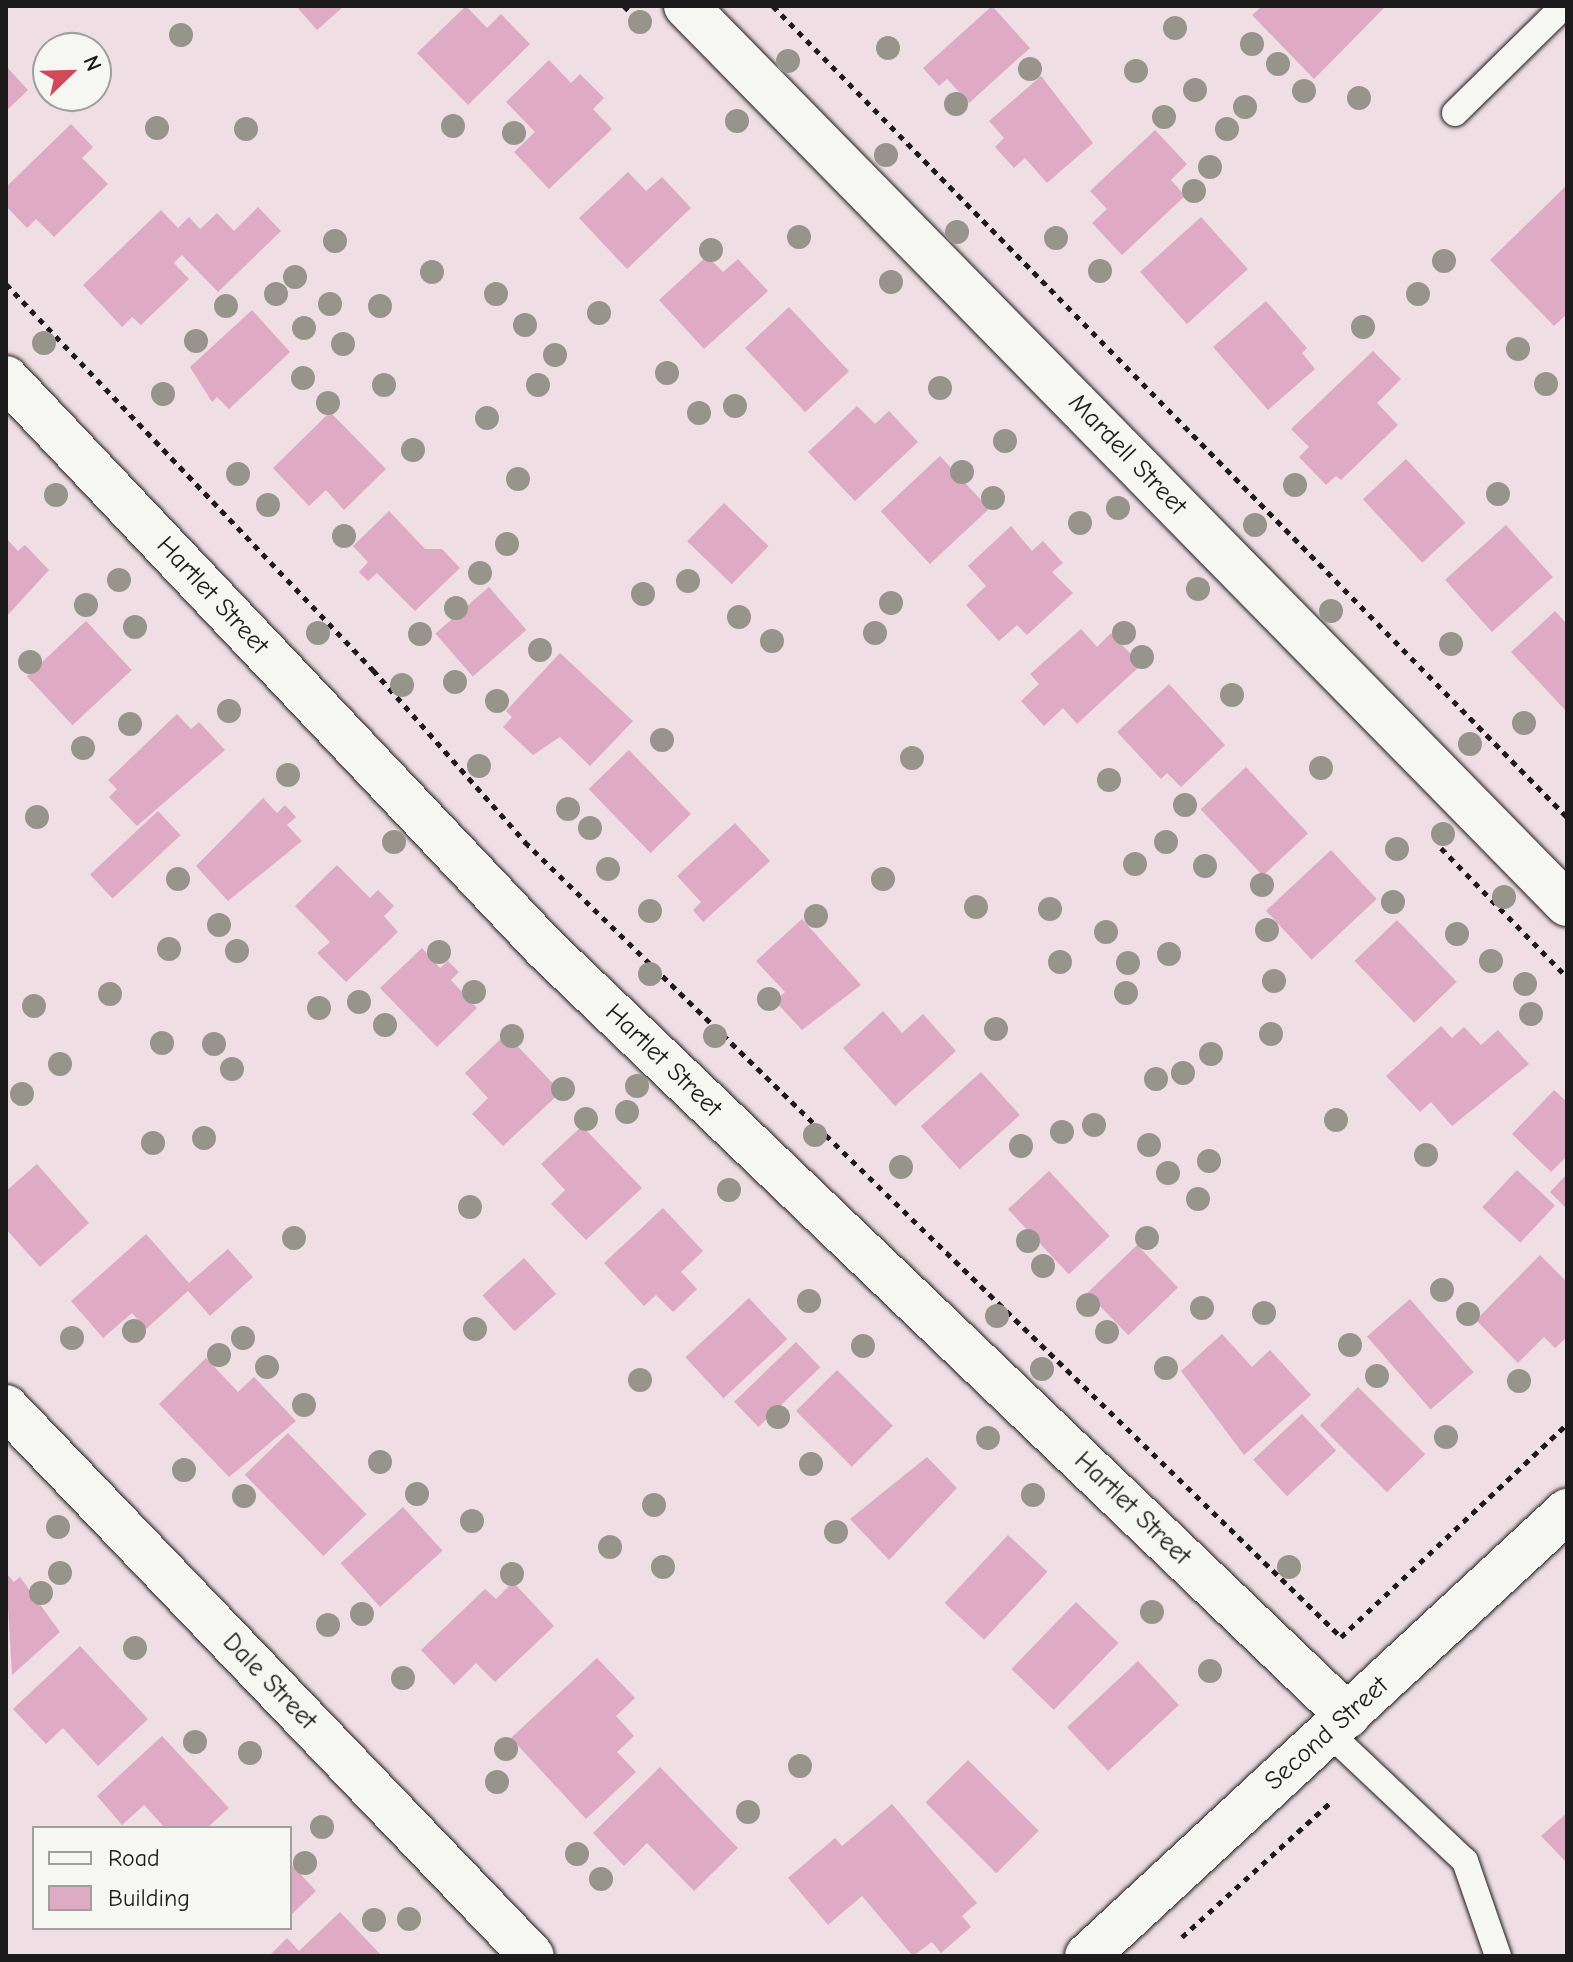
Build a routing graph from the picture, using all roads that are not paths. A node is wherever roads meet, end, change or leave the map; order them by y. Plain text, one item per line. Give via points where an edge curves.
1 (686, 6) edge
2 (1565, 7) edge
3 (1455, 113) dead end
4 (6, 378) edge
5 (1567, 904) edge
6 (6, 1407) edge
7 (1567, 1511) edge
8 (1338, 1724) junction
9 (532, 1956) edge
10 (1087, 1956) edge
11 (1498, 1956) edge

1 - 5 street, Mardell Street
2 - 3 lane
4 - 8 street, Hartlet Street via 545,948
6 - 9 street, Dale Street
7 - 8 street, Second Street
8 - 10 street, Second Street
8 - 11 lane via 1465,1861

